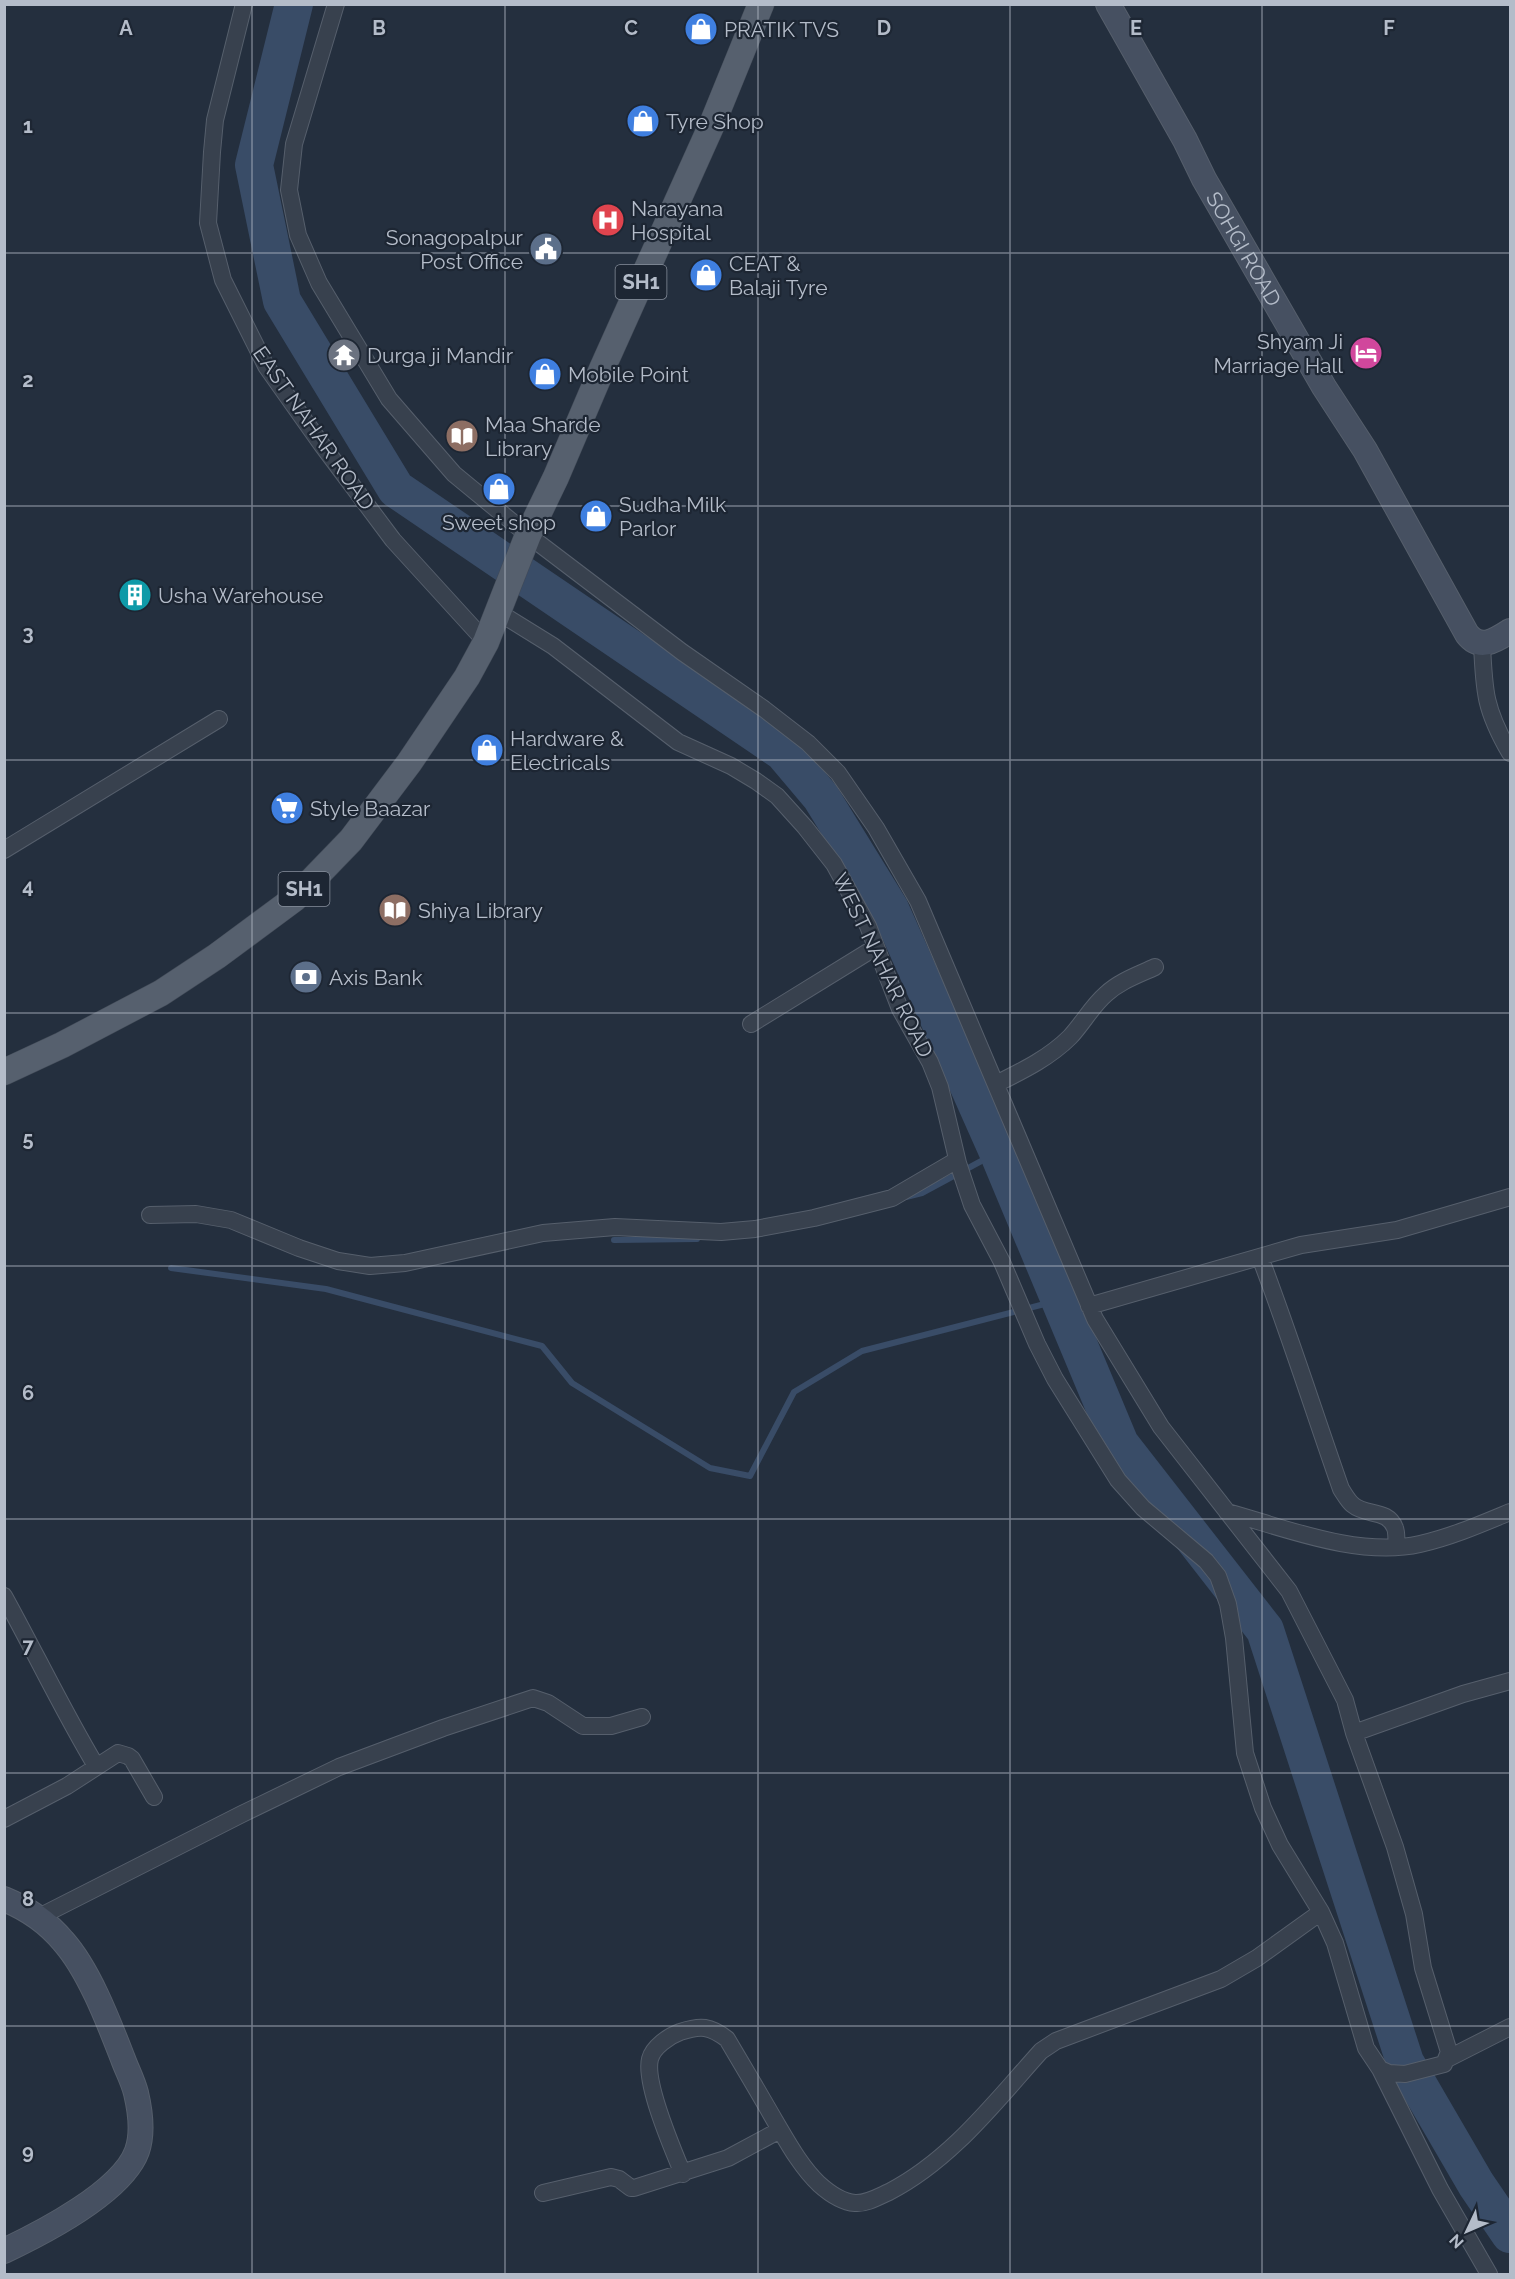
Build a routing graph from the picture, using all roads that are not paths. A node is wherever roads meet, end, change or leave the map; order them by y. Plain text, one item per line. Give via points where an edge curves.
1 (244, 4) edge
2 (336, 4) edge
3 (761, 4) edge
4 (1108, 4) edge
5 (528, 535) junction
6 (500, 607) junction
7 (1510, 631) edge
8 (486, 642) junction
9 (1482, 644) junction
10 (219, 719) dead end
11 (1510, 753) edge
12 (4, 850) edge
13 (876, 947) junction
14 (1155, 967) dead end
15 (751, 1024) dead end
16 (4, 1072) edge
17 (996, 1084) junction
18 (957, 1162) junction
19 (1510, 1197) edge
20 (150, 1215) dead end
21 (1260, 1257) junction
22 (1089, 1305) junction
23 (1227, 1512) junction
24 (1510, 1512) edge
25 (1397, 1547) junction
26 (4, 1596) edge
27 (1510, 1681) edge
28 (642, 1717) dead end
29 (1354, 1733) junction
30 (96, 1766) junction
31 (154, 1797) dead end
32 (4, 1819) edge
33 (4, 1899) edge
34 (1321, 1912) junction
35 (38, 1918) junction
36 (1510, 2027) edge
37 (1442, 2063) junction
38 (1380, 2069) junction
39 (780, 2130) junction
40 (682, 2174) junction
41 (543, 2193) dead end
42 (4, 2251) edge
43 (1489, 2274) edge

1 - 8 street, EAST NAHAR ROAD via 215,120 212,152 208,223 223,280 266,366 322,445 393,540
2 - 5 street via 294,144 289,190 298,235 319,283 389,399 454,474
3 - 5 main road, SH1 via 713,122
4 - 9 street, SOHGI ROAD via 1204,179 1324,387 1365,450 1467,634
5 - 6 main road, SH1
5 - 17 street via 764,709 808,743 838,773 876,828 918,901
6 - 8 main road, SH1
6 - 13 street, WEST NAHAR ROAD via 678,742 731,766 777,796 834,864
7 - 9 street
8 - 16 main road, SH1 via 467,677 358,832 294,899 161,993
9 - 11 street via 1487,706
10 - 12 street
13 - 15 street
13 - 18 street, WEST NAHAR ROAD via 900,1009 940,1088
14 - 17 street via 1105,995 1070,1037 1050,1054
17 - 22 street
18 - 20 street via 892,1198 755,1229 721,1232 615,1227 543,1233 405,1263 370,1266 298,1248 231,1220 196,1214
18 - 34 street, WEST NAHAR ROAD via 972,1205 1002,1262 1037,1344 1118,1480 1218,1576 1234,1638 1245,1753 1280,1845
19 - 21 street via 1397,1230 1300,1245
21 - 22 street
21 - 25 street via 1341,1489 1351,1504 1389,1519 1395,1529
22 - 23 street via 1161,1427
23 - 25 street via 1311,1536 1374,1548
23 - 29 street via 1289,1591 1345,1700
24 - 25 street via 1419,1545
26 - 30 street
27 - 29 street
28 - 35 street via 611,1726 583,1726 548,1702 533,1698 339,1767
29 - 37 street via 1395,1846 1414,1914 1423,1968 1449,2052
30 - 31 street via 118,1753 128,1756
30 - 32 street
33 - 35 street
34 - 38 street, WEST NAHAR ROAD via 1335,1943 1366,2048
34 - 39 street via 1221,1979 1056,2041 1041,2051 940,2158 911,2180 871,2200 856,2204 829,2192 800,2162
35 - 42 street via 64,1942 108,2021 136,2092 141,2129 137,2151 121,2176 102,2194
36 - 37 street
37 - 38 street via 1405,2074
38 - 43 street, WEST NAHAR ROAD via 1440,2189
39 - 40 street via 728,2158
39 - 40 street via 727,2039 714,2029 703,2027 676,2033 660,2045 650,2060 656,2101
40 - 41 street via 634,2188 611,2177

